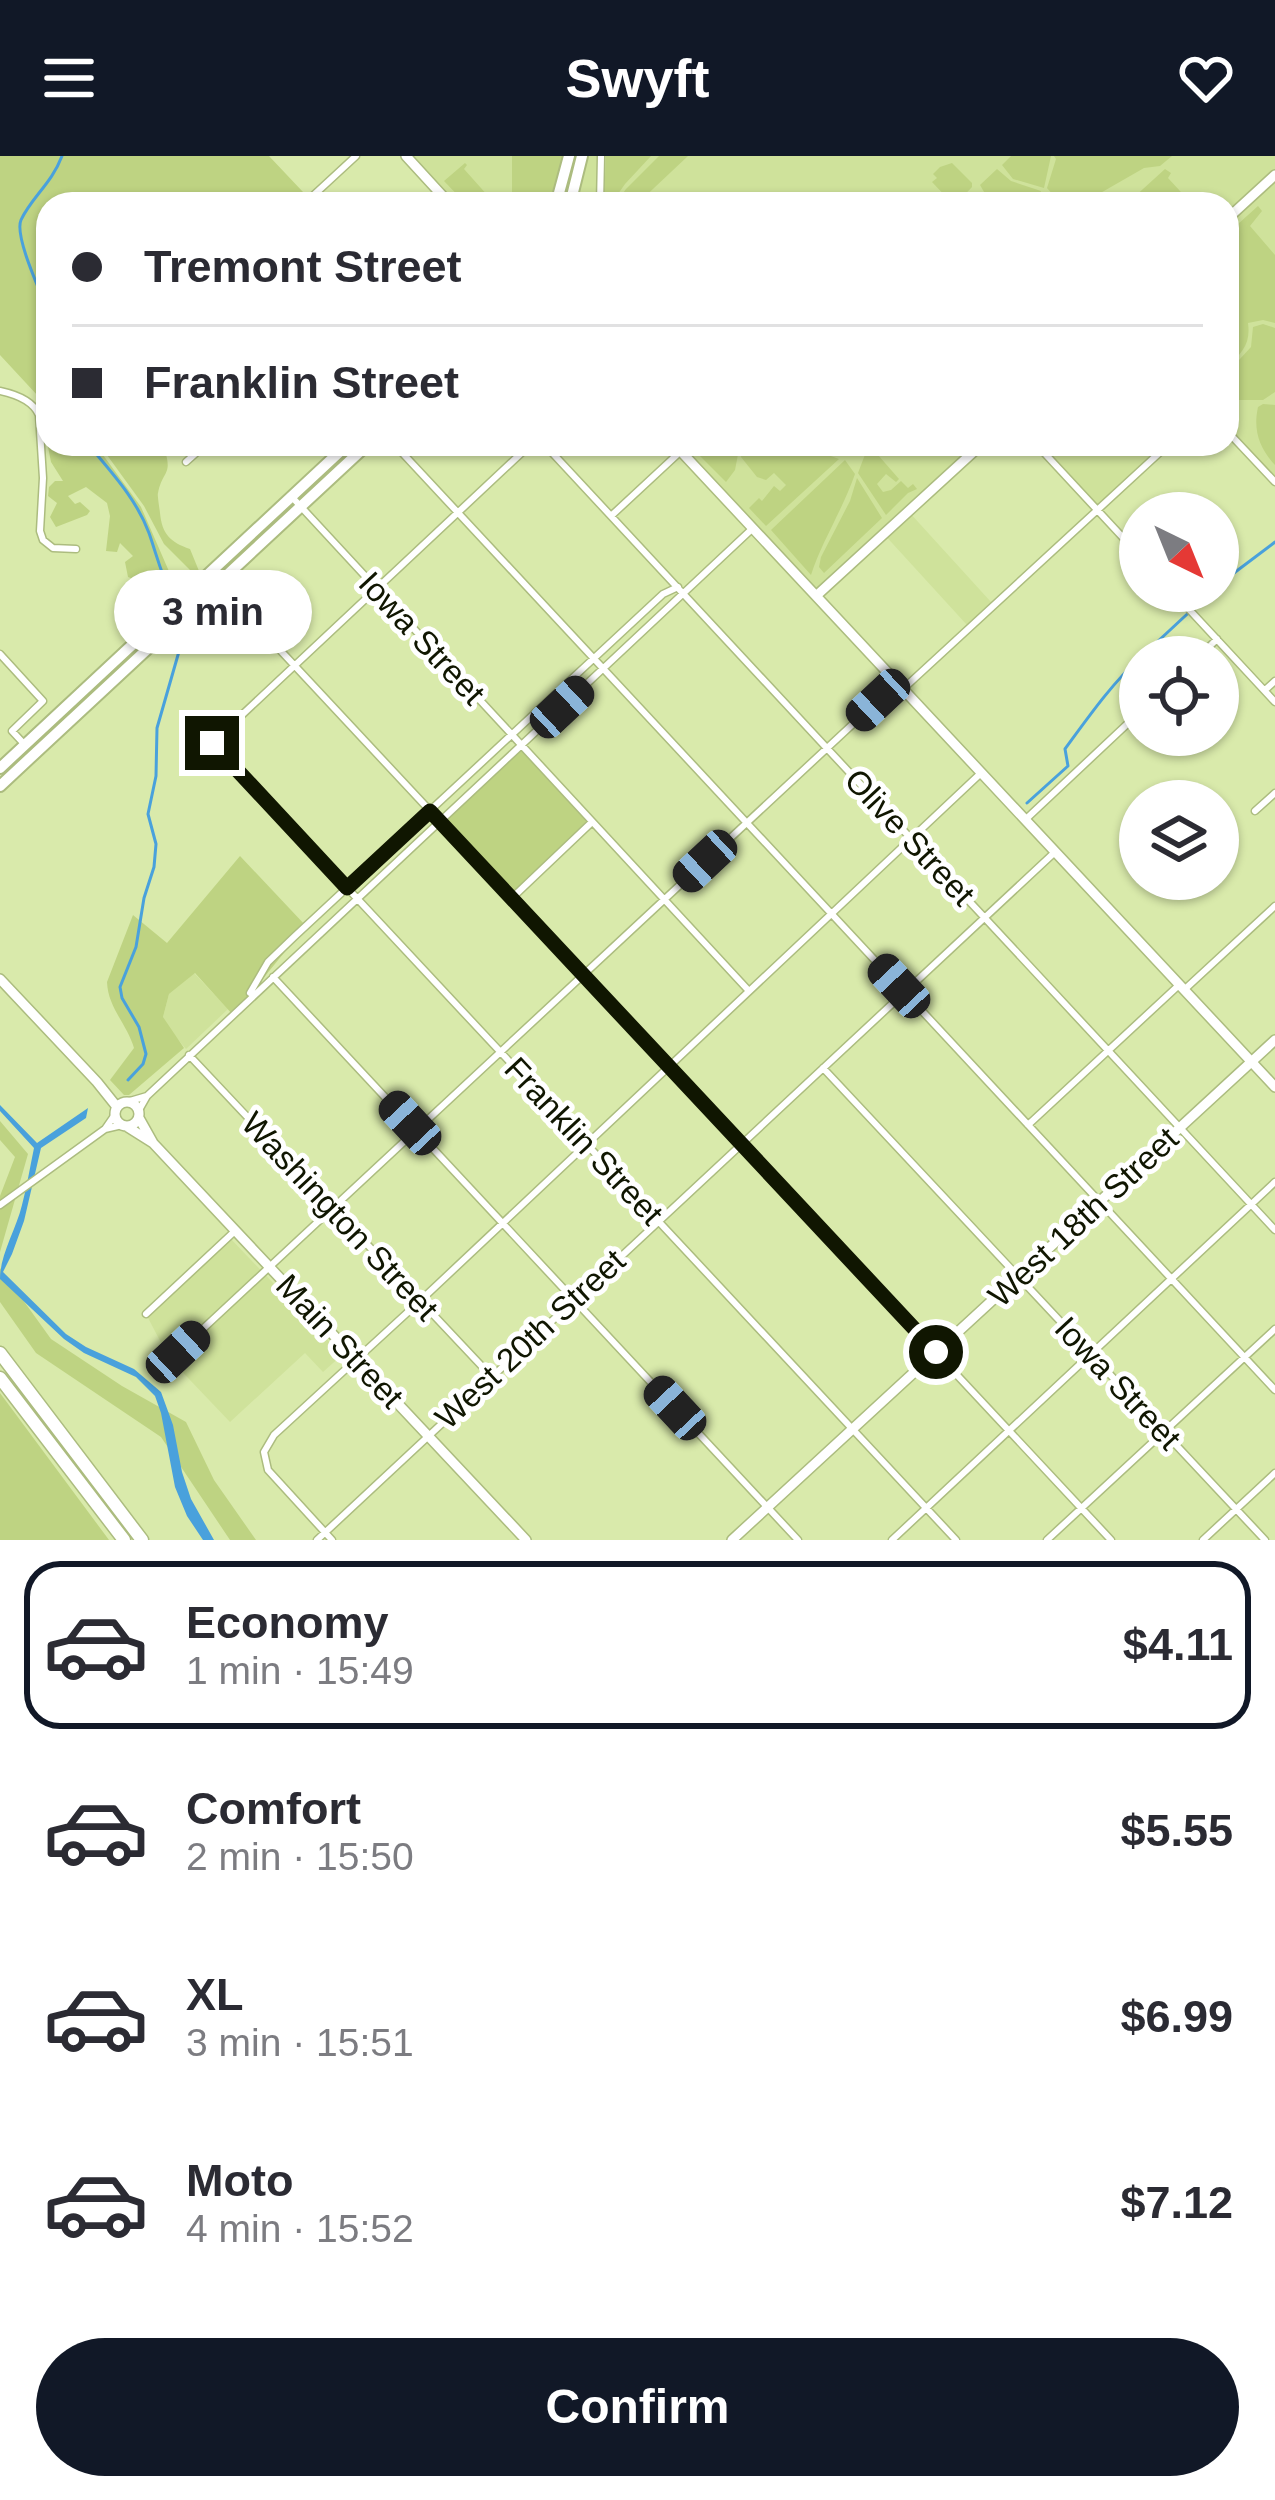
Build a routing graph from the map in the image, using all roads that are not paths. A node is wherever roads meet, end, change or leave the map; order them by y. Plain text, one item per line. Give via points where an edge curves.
1 (356, 156) edge
2 (406, 156) edge
3 (568, 156) edge
4 (582, 156) edge
5 (602, 156) edge
6 (1275, 175) edge
7 (317, 192) edge
8 (439, 192) edge
9 (559, 192) edge
10 (573, 192) edge
11 (600, 192) edge
12 (1239, 209) edge
13 (0, 392) edge
14 (36, 411) edge
15 (1239, 444) edge
16 (42, 456) edge
17 (193, 456) edge
18 (337, 456) edge
19 (353, 456) edge
20 (405, 456) edge
21 (518, 456) edge
22 (555, 456) edge
23 (669, 456) edge
24 (685, 456) edge
25 (969, 456) edge
26 (1047, 456) edge
27 (1156, 456) edge
28 (187, 462) dead end
29 (1275, 482) edge
30 (296, 501) junction
31 (1097, 510) junction
32 (458, 513) junction
33 (611, 516) junction
34 (753, 528) junction
35 (1119, 534) edge
36 (76, 549) dead end
37 (214, 579) junction
38 (377, 589) junction
39 (681, 590) junction
40 (818, 594) junction
41 (1191, 612) edge
42 (166, 623) junction
43 (1214, 636) edge
44 (0, 654) edge
45 (594, 659) junction
46 (1239, 663) edge
47 (295, 665) junction
48 (603, 668) junction
49 (1275, 681) edge
50 (900, 686) junction
51 (1264, 691) junction
52 (1275, 702) edge
53 (1119, 732) edge
54 (512, 734) junction
55 (25, 745) junction
56 (521, 745) junction
57 (827, 748) junction
58 (0, 768) edge
59 (981, 772) junction
60 (0, 786) edge
61 (1275, 793) edge
62 (430, 811) junction
63 (1256, 811) dead end
64 (1025, 820) junction
65 (440, 821) junction
66 (593, 822) junction
67 (746, 822) junction
68 (911, 838) junction
69 (1055, 852) junction
70 (347, 888) junction
71 (357, 898) junction
72 (512, 898) junction
73 (664, 899) junction
74 (1275, 906) edge
75 (831, 914) junction
76 (985, 917) junction
77 (583, 974) junction
78 (273, 977) junction
79 (0, 979) edge
80 (1182, 987) junction
81 (749, 991) junction
82 (904, 992) junction
83 (233, 1015) junction
84 (1275, 1040) edge
85 (1108, 1050) junction
86 (500, 1052) junction
87 (189, 1055) junction
88 (1252, 1062) junction
89 (669, 1066) junction
90 (823, 1068) junction
91 (1275, 1088) edge
92 (127, 1113) junction
93 (1028, 1125) junction
94 (1180, 1128) junction
95 (416, 1130) junction
96 (741, 1144) junction
97 (592, 1150) junction
98 (1275, 1182) edge
99 (1100, 1202) junction
100 (0, 1204) edge
101 (1251, 1204) junction
102 (332, 1208) junction
103 (658, 1221) junction
104 (503, 1223) junction
105 (236, 1230) junction
106 (1275, 1230) edge
107 (269, 1266) junction
108 (1018, 1276) junction
109 (1172, 1279) junction
110 (574, 1299) junction
111 (420, 1301) junction
112 (146, 1314) dead end
113 (1275, 1329) edge
114 (0, 1340) edge
115 (178, 1352) dead end
116 (936, 1352) junction
117 (0, 1353) edge
118 (1091, 1354) junction
119 (1245, 1357) junction
120 (357, 1359) junction
121 (490, 1376) junction
122 (0, 1379) edge
123 (1275, 1390) edge
124 (39, 1402) junction
125 (852, 1429) junction
126 (1009, 1431) junction
127 (1164, 1432) junction
128 (428, 1435) junction
129 (1275, 1473) edge
130 (767, 1507) junction
131 (926, 1508) junction
132 (1082, 1508) junction
133 (1236, 1509) junction
134 (325, 1532) junction
135 (122, 1540) edge
136 (145, 1540) edge
137 (317, 1540) edge
138 (332, 1540) edge
139 (526, 1540) edge
140 (732, 1540) edge
141 (798, 1540) edge
142 (892, 1540) edge
143 (956, 1540) edge
144 (1047, 1540) edge
145 (1111, 1540) edge
146 (1203, 1540) edge
147 (1265, 1540) edge

1 - 7 street
2 - 8 main road
3 - 9 main road
4 - 10 main road
5 - 11 street
6 - 12 main road
13 - 14 street
15 - 29 street
16 - 36 street via 40,531 53,548
17 - 28 street
18 - 30 main road
19 - 30 main road
20 - 32 street
21 - 32 street
22 - 33 street, Olive Street
23 - 33 street
24 - 34 main road
25 - 40 main road
26 - 31 street
27 - 31 street
30 - 37 main road
30 - 38 street, Iowa Street
31 - 35 street
31 - 50 street
32 - 38 street
32 - 45 street
33 - 39 street, Olive Street
34 - 39 street
34 - 40 main road
37 - 42 main road
37 - 47 street
38 - 47 street
38 - 54 street, Iowa Street
39 - 45 street via 663,594
39 - 48 street
39 - 57 street, Olive Street
40 - 50 main road
41 - 43 street
42 - 55 main road
42 - 60 main road
44 - 55 street via 43,701 12,730
45 - 48 street
45 - 54 street
46 - 51 street
47 - 62 street
47 - 70 street, Franklin Street via 212,743
48 - 56 street
48 - 67 street
49 - 51 street
50 - 57 street
50 - 59 main road
51 - 52 street
53 - 64 street
54 - 56 street, Iowa Street
54 - 62 street
55 - 58 main road
56 - 65 street
56 - 66 street, Iowa Street
57 - 67 street
57 - 68 street, Olive Street
59 - 64 main road
59 - 68 street
61 - 63 street
62 - 65 street
62 - 70 street
64 - 69 main road
65 - 71 street
65 - 72 street
66 - 72 street
66 - 73 street, Iowa Street
67 - 73 street
67 - 75 street
68 - 75 street
68 - 76 street, Olive Street
69 - 76 street, West 20th Street
69 - 80 main road
70 - 71 street, Franklin Street
70 - 83 street via 268,962
71 - 78 street
71 - 86 street, Franklin Street
72 - 77 street
73 - 77 street
73 - 81 street, Iowa Street
74 - 80 street
75 - 81 street
75 - 82 street
76 - 82 street, West 20th Street
76 - 85 street, Olive Street
77 - 86 street
77 - 89 street
78 - 83 street
78 - 95 street
79 - 92 main road, Main Street
80 - 85 street
80 - 88 main road
81 - 89 street
82 - 90 street, West 20th Street
82 - 93 street
83 - 87 street
84 - 88 main road, West 18th Street
85 - 93 street
85 - 94 street, Olive Street
86 - 95 street
86 - 97 street, Franklin Street
87 - 92 street
87 - 102 street, Washington Street
88 - 91 main road
88 - 94 main road, West 18th Street
89 - 96 street
89 - 97 street
90 - 96 street, West 20th Street
90 - 108 street, Iowa Street
92 - 100 street
92 - 105 main road, Main Street
93 - 99 street
94 - 99 main road, West 18th Street
94 - 101 street, Olive Street
95 - 102 street
95 - 104 street
96 - 103 street, West 20th Street
96 - 116 street
97 - 103 street, Franklin Street
97 - 104 street
98 - 101 street
99 - 108 main road, West 18th Street
99 - 109 street
101 - 106 street, Olive Street
101 - 109 street
102 - 107 street
102 - 111 street, Washington Street
103 - 110 street, West 20th Street
103 - 125 street, Franklin Street
104 - 110 street
104 - 111 street
105 - 107 main road, Main Street
105 - 112 street
107 - 115 street
107 - 120 main road, Main Street
108 - 116 main road, West 18th Street
108 - 118 street, Iowa Street
109 - 118 street
109 - 119 street
110 - 121 street, West 20th Street
110 - 130 street
111 - 120 street
111 - 121 street, Washington Street
113 - 119 street
114 - 124 highway
116 - 125 main road, West 18th Street
116 - 126 street
117 - 124 highway
118 - 126 street
118 - 127 street, Iowa Street
119 - 123 street
119 - 127 street
120 - 128 main road, Main Street
120 - 134 street via 264,1452 268,1470
121 - 128 street, West 20th Street
122 - 135 highway
124 - 136 highway
125 - 130 main road, West 18th Street
125 - 131 street, Franklin Street
126 - 131 street
126 - 132 street
127 - 132 street
127 - 133 street, Iowa Street
128 - 134 street, West 20th Street
128 - 139 main road, Main Street
129 - 133 street
130 - 140 main road, West 18th Street
130 - 141 street
131 - 142 street
131 - 143 street, Franklin Street
132 - 144 street
132 - 145 street
133 - 146 street
133 - 147 street, Iowa Street
134 - 137 street, West 20th Street
134 - 138 street

